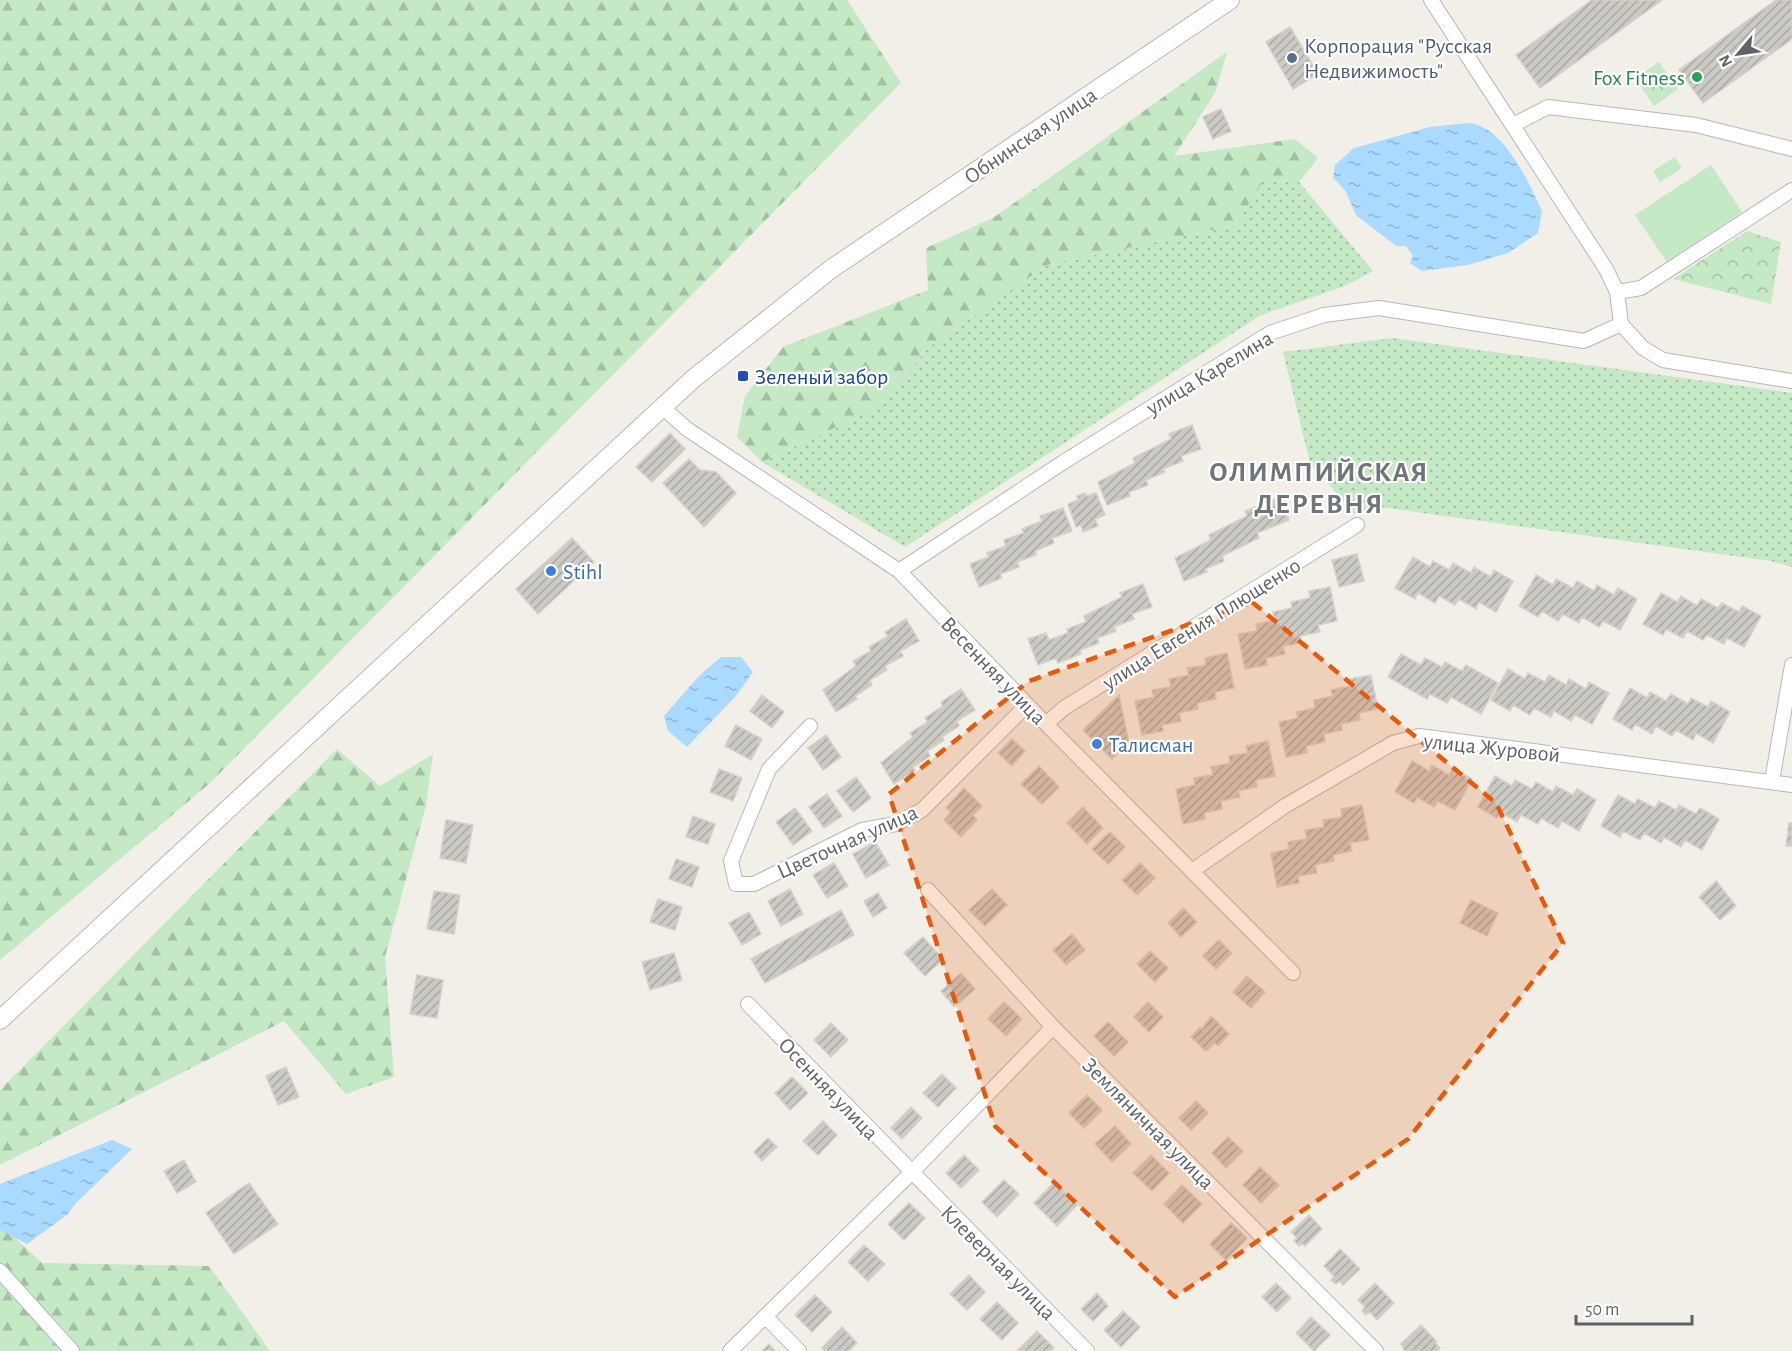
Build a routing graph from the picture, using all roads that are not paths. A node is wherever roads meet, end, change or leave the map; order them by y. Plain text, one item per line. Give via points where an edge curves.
1 (1230, 0) edge
2 (1431, 0) edge
3 (1513, 125) junction
4 (1792, 148) edge
5 (1792, 190) edge
6 (1617, 292) junction
7 (1622, 324) junction
8 (1792, 381) edge
9 (662, 407) junction
10 (1357, 525) dead end
11 (899, 571) junction
12 (1792, 665) edge
13 (1027, 705) junction
14 (1046, 724) junction
15 (810, 726) dead end
16 (1772, 781) junction
17 (1792, 785) edge
18 (1192, 871) junction
19 (928, 890) dead end
20 (1293, 973) dead end
21 (748, 1004) dead end
22 (0, 1020) edge
23 (1053, 1027) junction
24 (911, 1173) junction
25 (0, 1271) edge
26 (766, 1317) junction
27 (72, 1351) edge
28 (730, 1351) edge
29 (799, 1351) edge
30 (1087, 1351) edge
31 (1376, 1351) edge

1 - 9 street, Обнинская улица via 831,269
2 - 3 street
3 - 4 street via 1548,107 1696,125
3 - 6 street
5 - 6 street via 1641,288
6 - 7 street
7 - 8 street via 1643,348 1663,360
7 - 11 street, улица Карелина via 1584,341 1379,308 1324,315 1270,333
9 - 11 street, Весенняя улица via 687,429
9 - 22 street, Обнинская улица
10 - 14 street, улица Евгения Плющенко via 1064,708
11 - 13 street, Весенняя улица
12 - 16 street
13 - 14 street, Весенняя улица
13 - 15 street, Цветочная улица via 922,810 896,824 862,830 754,884 735,884 732,861 769,769
14 - 18 street, Весенняя улица
16 - 17 street, улица Журовой
16 - 18 street, улица Журовой via 1419,736 1393,743 1285,806
18 - 20 street, Весенняя улица
19 - 23 street, Земляничная улица
21 - 24 street, Осенняя улица
23 - 24 street
23 - 31 street, Земляничная улица
24 - 26 street
24 - 30 street, Клеверная улица
25 - 27 street
26 - 28 street
26 - 29 street

